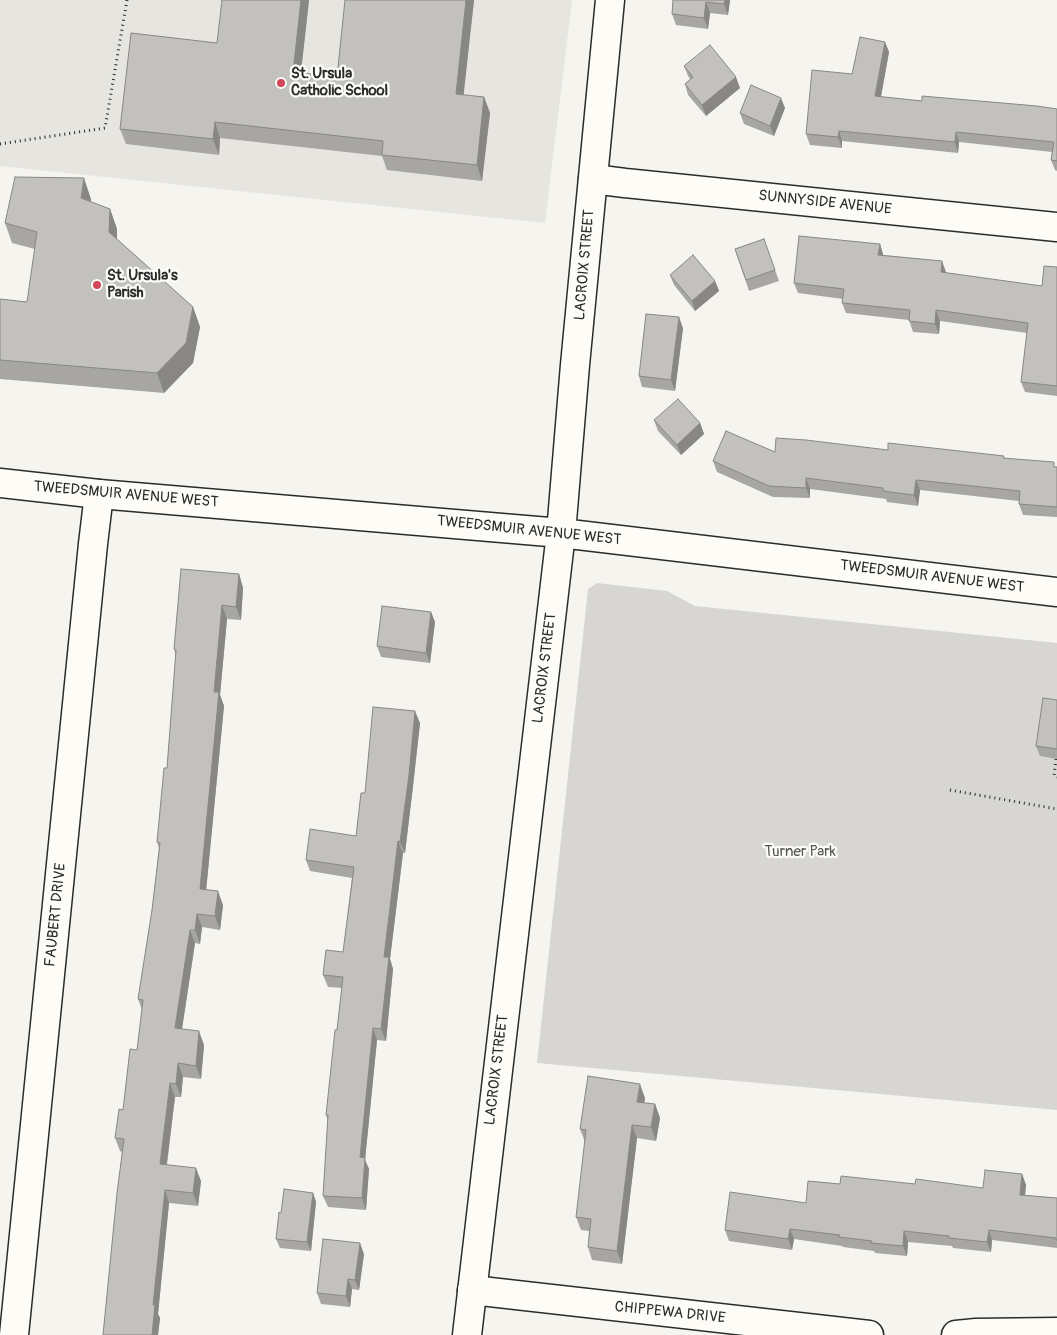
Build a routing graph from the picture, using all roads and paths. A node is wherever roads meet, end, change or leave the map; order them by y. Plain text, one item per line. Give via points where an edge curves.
1 (127, 0) edge
2 (610, 0) edge
3 (0, 144) edge
4 (593, 179) junction
5 (1057, 227) edge
6 (0, 483) edge
7 (99, 494) junction
8 (561, 533) junction
9 (1057, 592) edge
10 (1056, 758) edge
11 (1057, 778) edge
12 (950, 790) dead end
13 (1057, 809) edge
14 (472, 1290) junction
15 (1057, 1332) edge
16 (14, 1335) edge
17 (467, 1335) edge
18 (869, 1335) edge
19 (956, 1335) edge

1 - 3 path via 105,128
2 - 4 street, LACROIX STREET
4 - 5 street, SUNNYSIDE AVENUE
4 - 8 street, LACROIX STREET
6 - 7 street, TWEEDSMUIR AVENUE WEST
7 - 8 street, TWEEDSMUIR AVENUE WEST
7 - 16 street, FAUBERT DRIVE
8 - 9 street, TWEEDSMUIR AVENUE WEST
8 - 14 street, LACROIX STREET
10 - 11 path via 1054,776
12 - 13 path
14 - 17 street, LACROIX STREET
14 - 18 street, CHIPPEWA DRIVE
15 - 19 street

